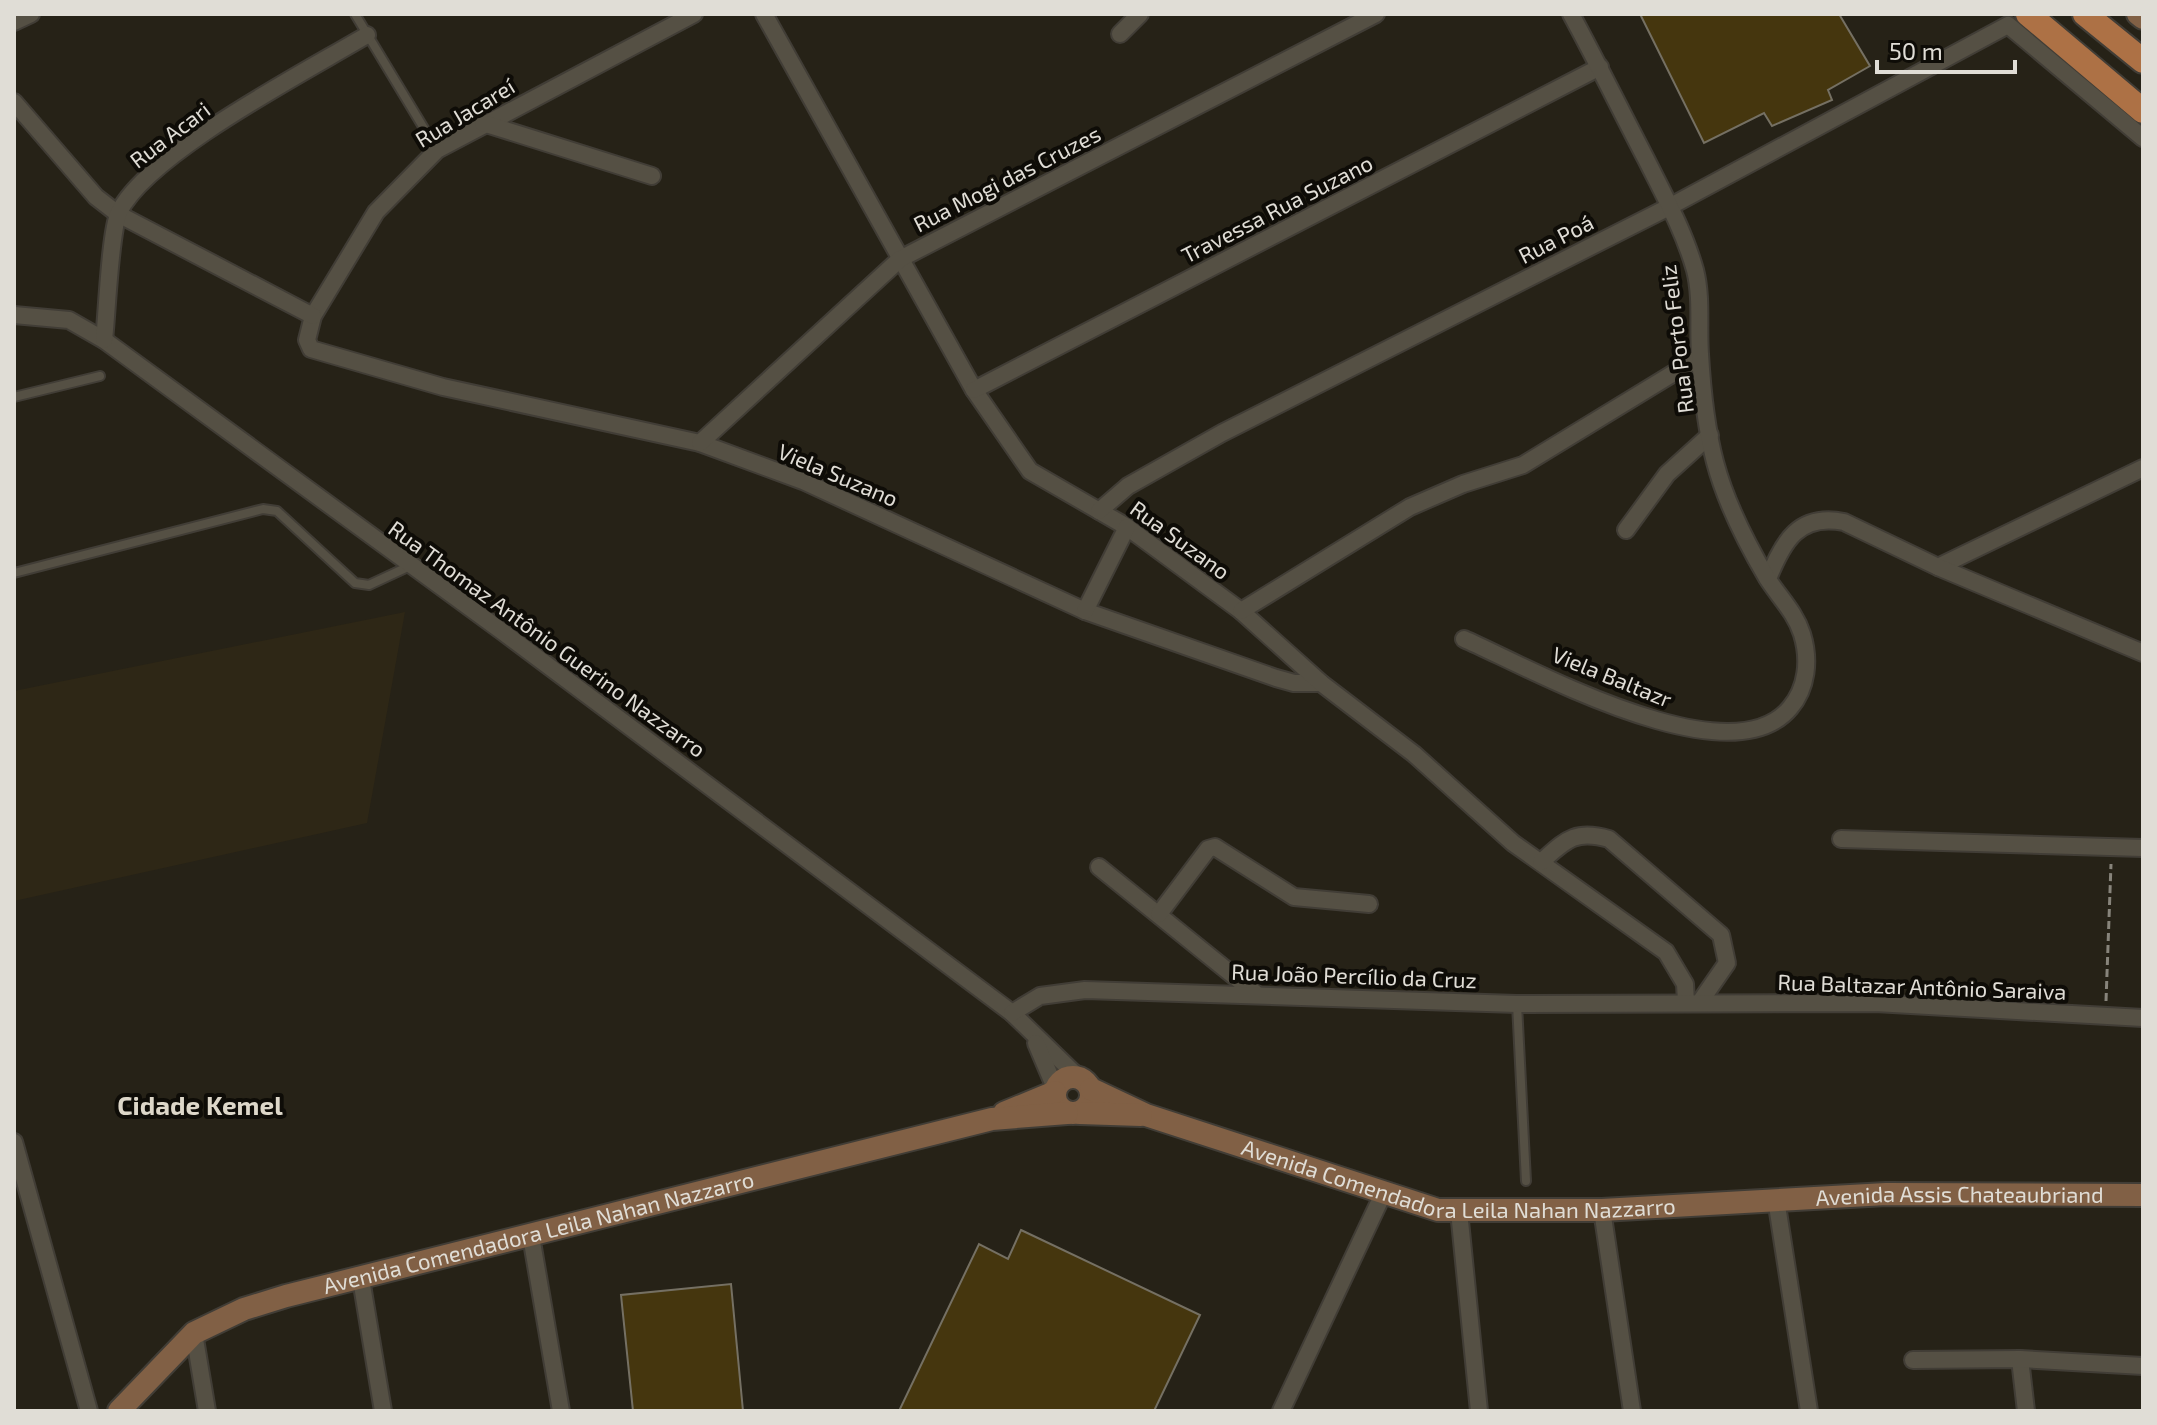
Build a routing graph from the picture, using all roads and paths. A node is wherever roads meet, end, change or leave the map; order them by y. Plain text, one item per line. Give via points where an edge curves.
1 (31, 14) edge
2 (355, 14) edge
3 (694, 14) edge
4 (764, 14) edge
5 (1140, 14) edge
6 (1376, 14) edge
7 (1571, 14) edge
8 (2085, 14) edge
9 (2138, 14) edge
10 (2020, 18) edge
11 (2143, 18) edge
12 (14, 22) edge
13 (1120, 34) dead end
14 (367, 35) junction
15 (2143, 61) edge
16 (1600, 67) junction
17 (14, 102) edge
18 (2143, 111) edge
19 (483, 123) junction
20 (2143, 138) edge
21 (437, 150) junction
22 (652, 176) dead end
23 (1669, 207) junction
24 (118, 214) junction
25 (900, 259) junction
26 (14, 315) edge
27 (313, 316) junction
28 (104, 340) junction
29 (1700, 357) junction
30 (100, 376) dead end
31 (974, 390) junction
32 (14, 397) edge
33 (1710, 435) junction
34 (700, 443) junction
35 (2143, 468) edge
36 (1099, 511) junction
37 (1127, 527) junction
38 (1626, 530) dead end
39 (412, 565) junction
40 (1938, 567) junction
41 (14, 573) edge
42 (1768, 579) junction
43 (1085, 611) junction
44 (1241, 611) junction
45 (1464, 639) dead end
46 (2143, 653) edge
47 (1321, 683) junction
48 (1841, 839) dead end
49 (2111, 845) junction
50 (2143, 848) edge
51 (1541, 862) junction
52 (1099, 867) dead end
53 (1369, 904) dead end
54 (1159, 914) junction
55 (1255, 993) junction
56 (1693, 1002) junction
57 (1517, 1004) junction
58 (1012, 1013) junction
59 (2105, 1017) junction
60 (2143, 1018) edge
61 (1034, 1037) junction
62 (1085, 1083) junction
63 (1055, 1091) junction
64 (1074, 1113) junction
65 (1146, 1115) junction
66 (992, 1119) junction
67 (14, 1142) edge
68 (1526, 1181) dead end
69 (1383, 1194) junction
70 (2143, 1195) edge
71 (1776, 1199) junction
72 (1602, 1210) junction
73 (1459, 1211) junction
74 (531, 1236) junction
75 (361, 1279) junction
76 (194, 1333) junction
77 (2020, 1359) junction
78 (1913, 1360) dead end
79 (2143, 1366) edge
80 (89, 1411) edge
81 (119, 1411) edge
82 (207, 1411) edge
83 (383, 1411) edge
84 (561, 1411) edge
85 (1281, 1411) edge
86 (1479, 1411) edge
87 (1632, 1411) edge
88 (1809, 1411) edge
89 (2026, 1411) edge

1 - 12 street
2 - 14 lane
3 - 19 street, Rua Jacareí
4 - 25 street, Rua Suzano
5 - 13 street
6 - 25 street, Rua Mogi das Cruzes
7 - 16 street, Rua Porto Feliz
8 - 15 main road
9 - 11 main road
10 - 18 main road
10 - 20 street via 2033,43
10 - 23 street, Rua Poá
14 - 21 lane
14 - 24 street, Rua Acari via 214,127 136,189
16 - 23 street, Rua Porto Feliz
16 - 31 street, Travessa Rua Suzano
17 - 24 street via 96,197
19 - 21 street, Rua Jacareí
19 - 22 street
21 - 27 street, Rua Jacareí via 376,212
23 - 29 street, Rua Porto Feliz via 1696,273
23 - 36 street, Rua Poá via 1222,433 1128,486
24 - 27 street
24 - 28 street
25 - 31 street, Rua Suzano
25 - 34 street, Rua Mogi das Cruzes
26 - 28 street, Rua Thomaz Antônio Guerino Nazzarro via 69,320
27 - 34 street, Viela Suzano via 307,340 321,353 443,387
28 - 39 street, Rua Thomaz Antônio Guerino Nazzarro
29 - 33 street, Rua Porto Feliz
29 - 44 street via 1523,465 1410,507
30 - 32 lane
31 - 36 street, Rua Suzano via 1030,471
33 - 38 street via 1667,474
33 - 42 street, Rua Porto Feliz via 1715,463
34 - 43 street, Viela Suzano via 803,481
35 - 40 street
36 - 37 street, Rua Suzano
37 - 43 street
37 - 44 street, Rua Suzano
39 - 41 lane via 369,585 355,583 277,511 263,509
39 - 58 street, Rua Thomaz Antônio Guerino Nazzarro
40 - 42 street via 1829,519 1800,525 1787,537
40 - 46 street
42 - 45 street, Viela Baltazr via 1802,634 1806,664 1798,699 1783,716 1761,728 1720,733 1683,729 1632,713
43 - 47 street, Viela Suzano via 1276,678
44 - 47 street, Rua Suzano
47 - 51 street, Rua Suzano
48 - 49 street
49 - 50 street
49 - 59 path
51 - 56 street, Rua Suzano via 1666,952
51 - 56 street via 1570,837 1609,839 1721,935 1727,963
52 - 54 street
53 - 54 street via 1294,897 1215,847 1208,849
54 - 55 street
55 - 57 street, Rua João Percílio da Cruz
55 - 58 street, Rua João Percílio da Cruz via 1061,991 1040,996
56 - 57 street, Rua João Percílio da Cruz
56 - 59 street, Rua Baltazar Antônio Saraiva via 1875,1003
57 - 68 lane
58 - 61 street, Rua Thomaz Antônio Guerino Nazzarro
59 - 60 street, Rua Baltazar Antônio Saraiva
61 - 62 street, Rua Thomaz Antônio Guerino Nazzarro
61 - 63 street, Rua Thomaz Antônio Guerino Nazzarro
62 - 63 main road via 1067,1078
62 - 64 main road via 1091,1100
62 - 65 main road, Avenida Comendadora Leila Nahan Nazzarro
63 - 64 main road via 1059,1107
63 - 66 main road, Avenida Comendadora Leila Nahan Nazzarro
64 - 65 main road, Avenida Comendadora Leila Nahan Nazzarro
64 - 66 main road, Avenida Comendadora Leila Nahan Nazzarro
65 - 69 main road, Avenida Comendadora Leila Nahan Nazzarro
66 - 74 main road, Avenida Comendadora Leila Nahan Nazzarro
67 - 80 street
69 - 73 main road, Avenida Comendadora Leila Nahan Nazzarro via 1418,1206
69 - 85 street
70 - 71 main road, Avenida Assis Chateaubriand
71 - 72 main road, Avenida Comendadora Leila Nahan Nazzarro
71 - 88 street
72 - 73 main road, Avenida Comendadora Leila Nahan Nazzarro
72 - 87 street
73 - 86 street
74 - 75 main road, Avenida Comendadora Leila Nahan Nazzarro
74 - 84 street
75 - 76 main road, Avenida Comendadora Leila Nahan Nazzarro via 244,1309
75 - 83 street
76 - 81 main road, Avenida Comendadora Leila Nahan Nazzarro
76 - 82 street
77 - 78 street
77 - 79 street
77 - 89 street

